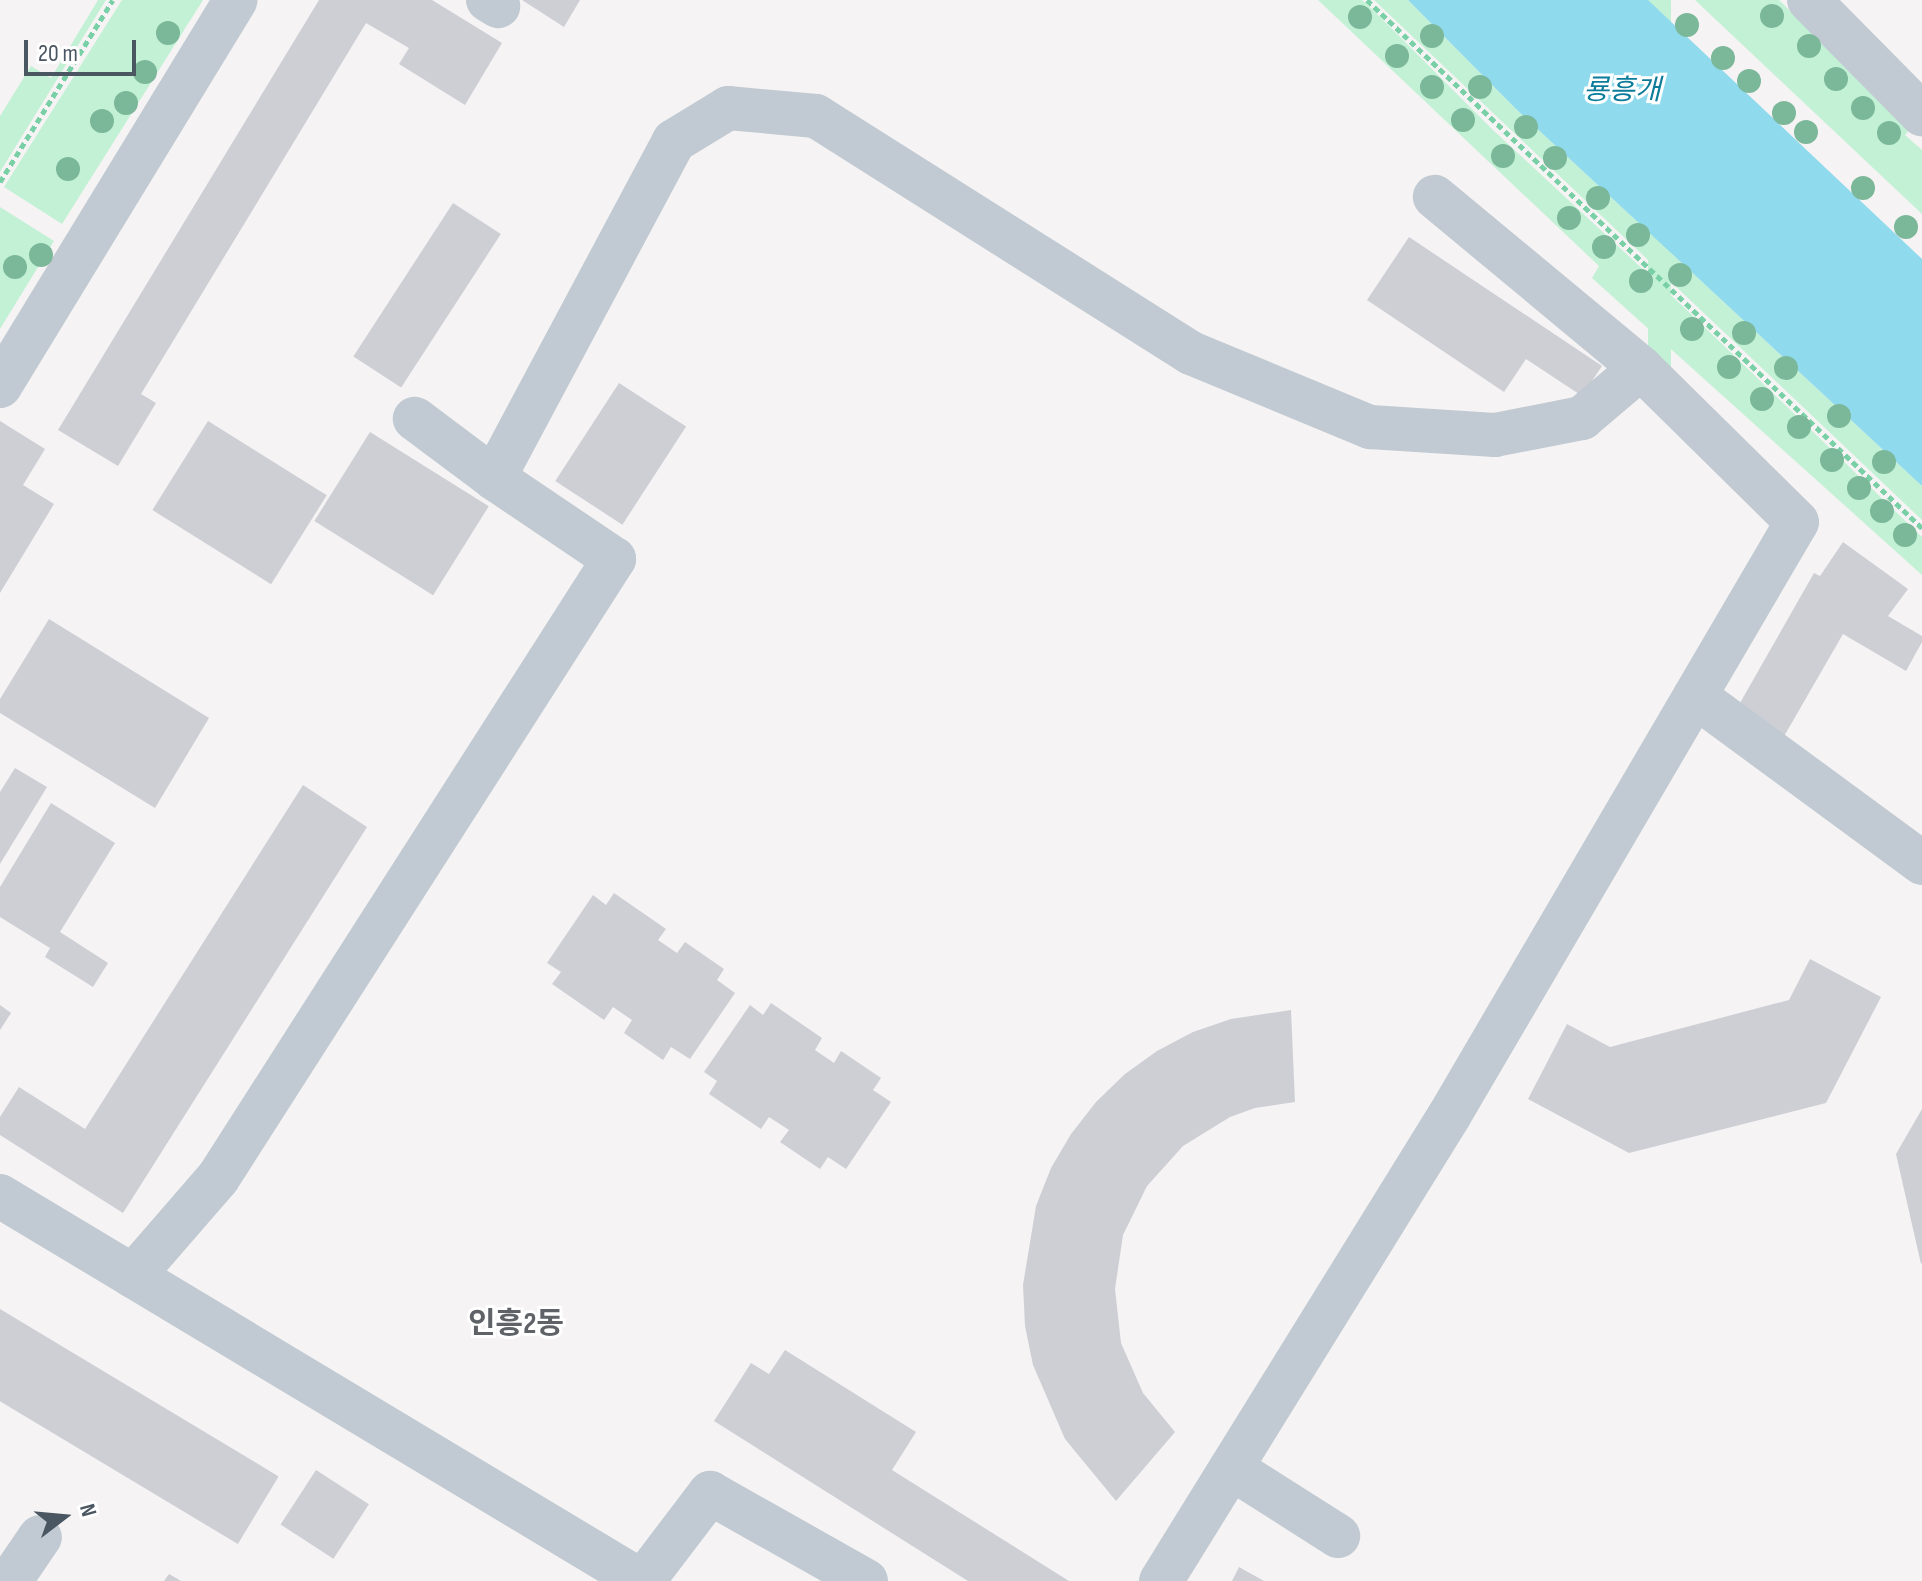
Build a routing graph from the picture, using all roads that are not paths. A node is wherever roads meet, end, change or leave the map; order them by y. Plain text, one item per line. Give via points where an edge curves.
1 (236, 0) edge
2 (1809, 0) edge
3 (1922, 114) edge
4 (1435, 197) dead end
5 (1641, 368) junction
6 (0, 386) edge
7 (415, 419) dead end
8 (494, 478) junction
9 (1695, 696) junction
10 (1922, 863) edge
11 (0, 1196) edge
12 (133, 1276) junction
13 (1231, 1468) junction
14 (1338, 1536) dead end
15 (40, 1537) dead end
16 (10, 1581) edge
17 (642, 1581) edge
18 (866, 1581) edge
19 (1161, 1581) edge

1 - 6 street
2 - 3 street
4 - 5 street
5 - 8 street via 1582,418 1495,435 1370,427 1191,353 816,116 728,108 674,141
5 - 9 street via 1797,522
7 - 8 street
8 - 12 street via 614,559 218,1178
9 - 10 street
9 - 13 street via 1449,1116
11 - 12 street
12 - 17 street
13 - 14 street
13 - 19 street
15 - 16 street
17 - 18 street via 710,1493

